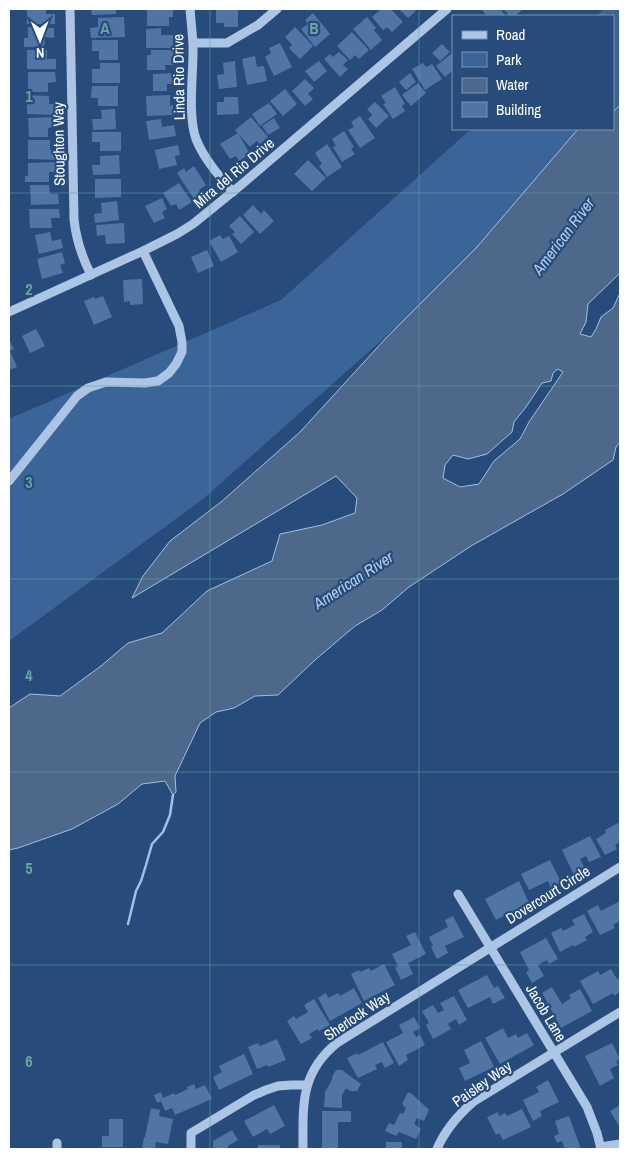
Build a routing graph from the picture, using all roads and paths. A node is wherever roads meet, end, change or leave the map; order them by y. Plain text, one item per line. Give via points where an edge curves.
1 (70, 9) edge
2 (190, 9) edge
3 (277, 9) edge
4 (447, 9) edge
5 (193, 43) junction
6 (233, 192) junction
7 (143, 251) junction
8 (90, 275) junction
9 (9, 312) edge
10 (9, 481) edge
11 (620, 867) edge
12 (458, 894) dead end
13 (490, 947) junction
14 (620, 1012) edge
15 (554, 1052) junction
16 (307, 1085) junction
17 (620, 1144) edge
18 (601, 1148) edge
19 (191, 1149) edge
20 (303, 1149) edge
21 (437, 1149) edge

1 - 8 street, Stoughton Way via 74,219 78,244
2 - 5 street, Linda Rio Drive
3 - 5 street via 227,43
4 - 6 street, Mira del Rio Drive
5 - 6 street, Linda Rio Drive via 192,111 196,139 210,165
6 - 7 street, Mira del Rio Drive via 193,224
7 - 8 street, Mira del Rio Drive
7 - 10 street via 179,326 182,352 176,364 158,381 106,382 88,388 77,396
8 - 9 street, Mira del Rio Drive
11 - 13 street, Dovercourt Circle
12 - 13 street, Jacob Lane
13 - 15 street, Jacob Lane
13 - 16 street, Sherlock Way via 337,1043 321,1058
14 - 15 street
15 - 18 street, Jacob Lane via 587,1107
15 - 21 street, Paisley Way via 468,1107 452,1122
16 - 19 street via 278,1086 254,1095 191,1133
16 - 20 street, Sherlock Way via 303,1107
17 - 18 street

